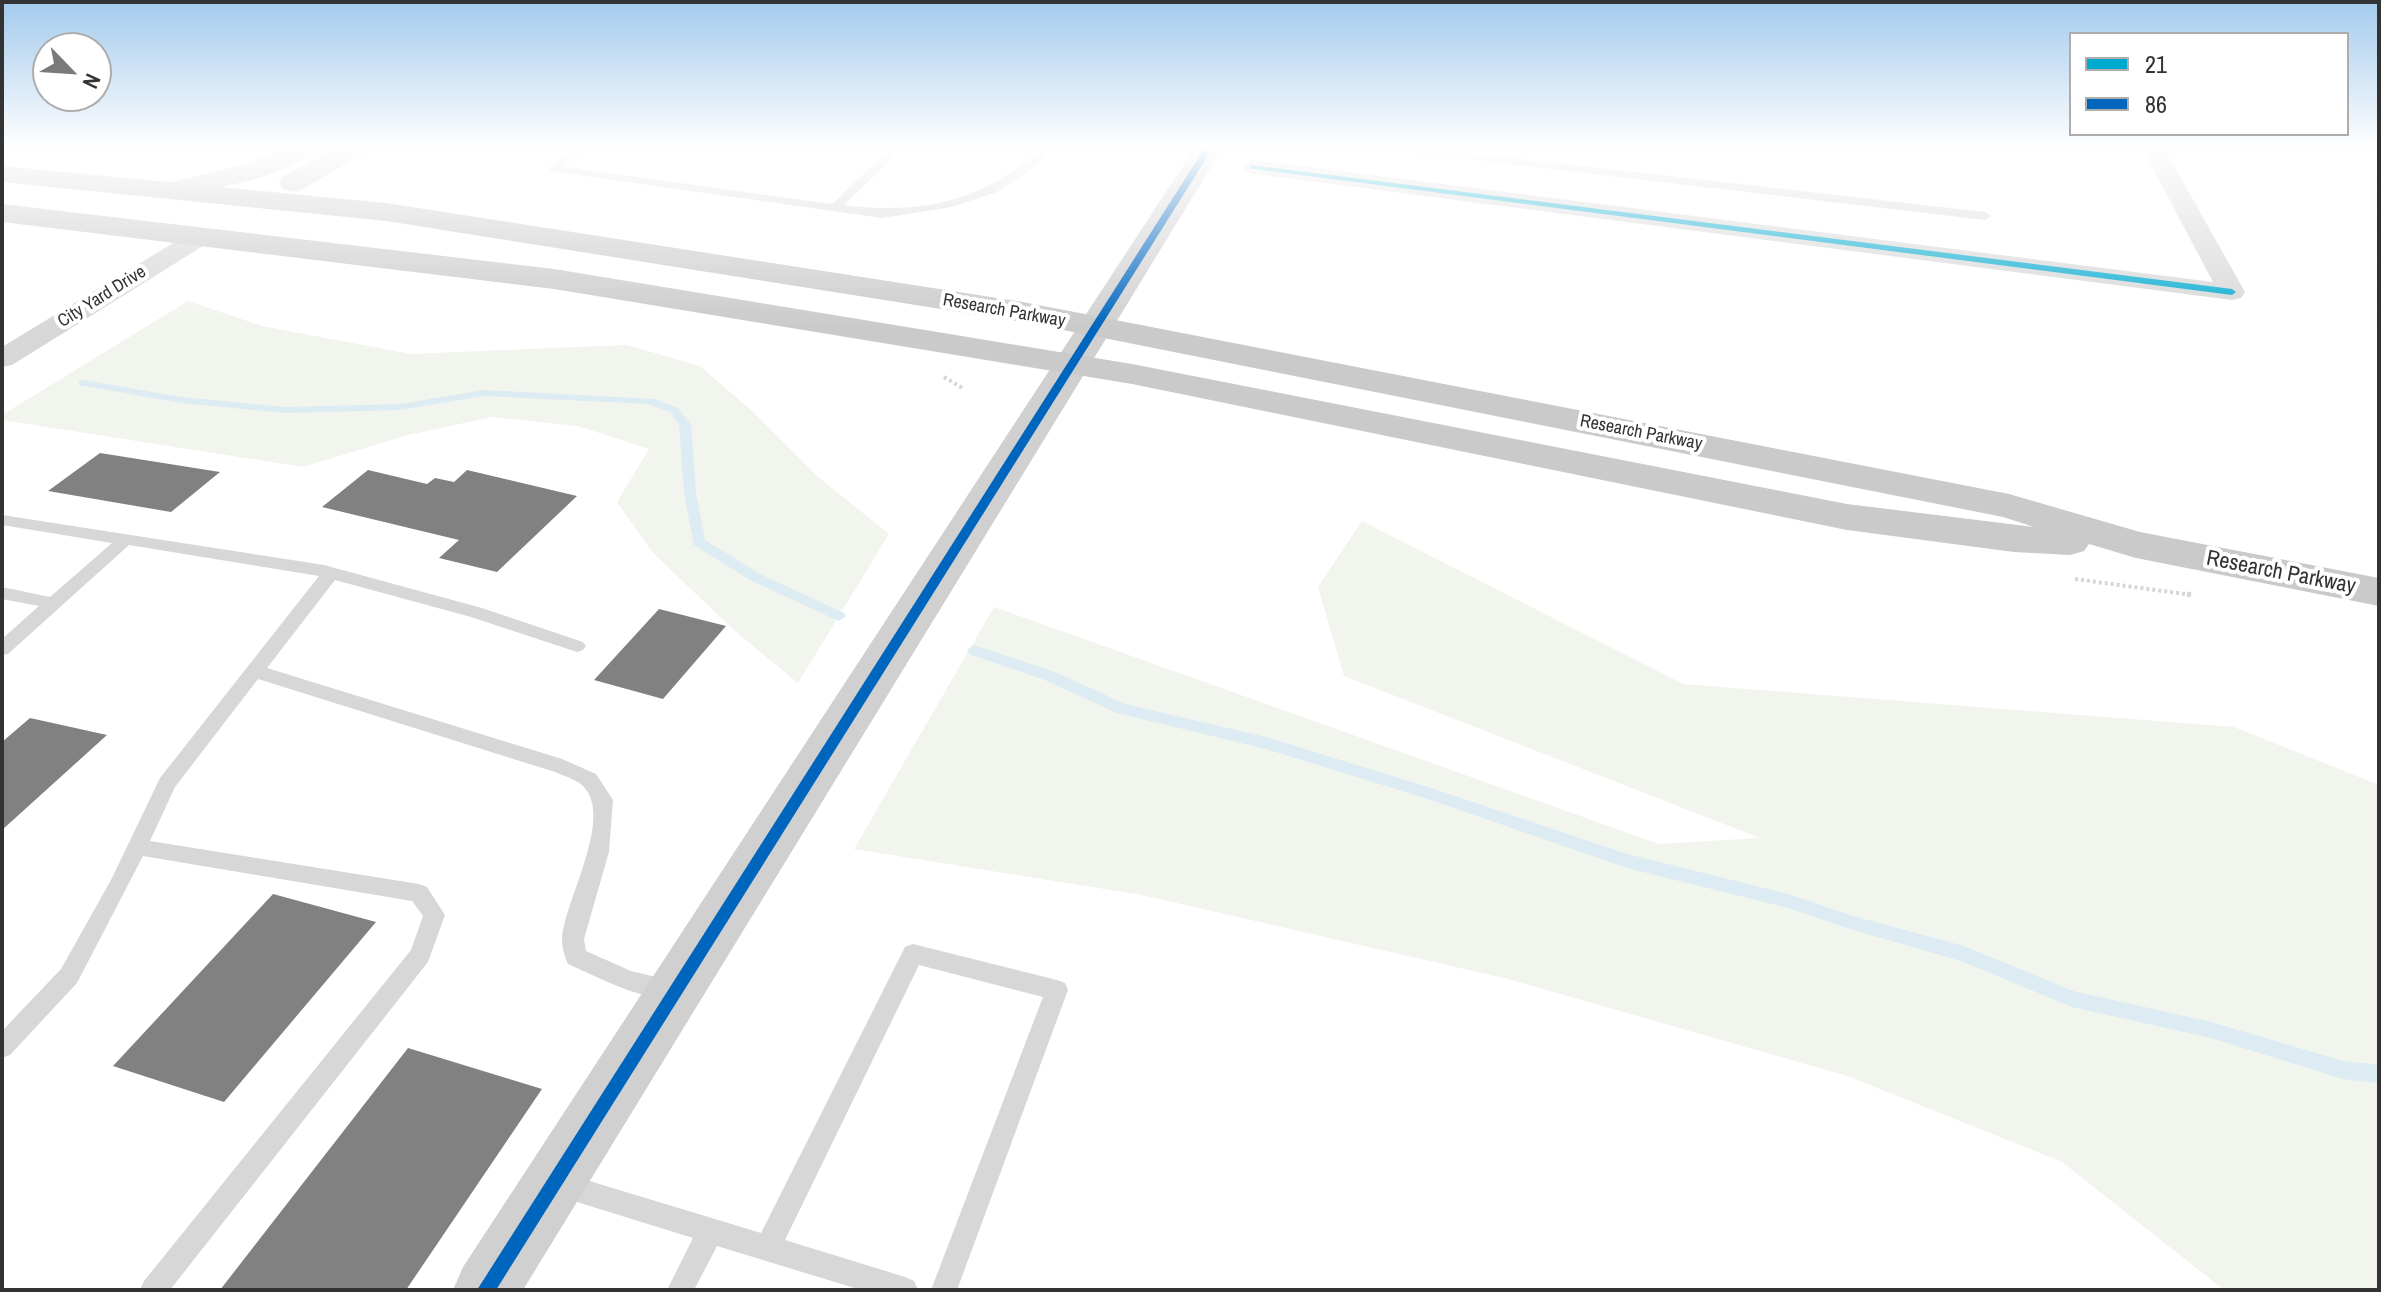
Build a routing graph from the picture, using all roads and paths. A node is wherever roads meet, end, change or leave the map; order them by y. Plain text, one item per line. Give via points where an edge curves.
1 (141, 206) edge
2 (220, 206) edge
3 (335, 206) edge
4 (822, 206) edge
5 (943, 206) edge
6 (1172, 206) edge
7 (1561, 206) edge
8 (1901, 206) edge
9 (2185, 206) edge
10 (834, 208) joint
11 (2, 213) edge
12 (1985, 216) dead end
13 (202, 236) junction
14 (1095, 327) junction
15 (2, 359) edge
16 (1071, 364) junction
17 (2, 520) edge
18 (126, 539) junction
19 (2136, 545) junction
20 (331, 573) junction
21 (2379, 592) edge
22 (2, 593) edge
23 (56, 604) junction
24 (577, 646) dead end
25 (2, 649) edge
26 (254, 671) junction
27 (137, 847) junction
28 (675, 991) junction
29 (2, 1047) edge
30 (554, 1183) junction
31 (711, 1231) junction
32 (767, 1248) junction
33 (153, 1290) edge
34 (486, 1290) edge
35 (680, 1290) edge
36 (905, 1290) edge
37 (944, 1290) edge

1 - 2 main road
3 - 14 main road, Research Parkway
4 - 10 lane
5 - 10 lane via 882,214
6 - 14 main road
7 - 9 street via 2232,292
8 - 12 lane
11 - 13 main road, Research Parkway
13 - 15 street, City Yard Drive
13 - 16 main road, Research Parkway via 554,279
14 - 16 main road
14 - 19 main road, Research Parkway via 2009,506
16 - 19 main road, Research Parkway via 1878,522 2014,539
16 - 28 main road
17 - 18 lane
18 - 20 lane
18 - 23 lane
19 - 21 main road, Research Parkway
20 - 24 lane
20 - 26 lane
22 - 23 lane
23 - 25 lane
26 - 27 lane via 167,783
26 - 28 lane via 589,779 603,800 599,852 573,939 576,957 628,980
27 - 29 lane via 69,976
27 - 33 lane via 419,893 434,915 420,955
28 - 30 main road
30 - 31 lane
30 - 34 main road
31 - 32 lane
31 - 35 lane
32 - 36 lane
32 - 37 lane via 913,954 1057,990

